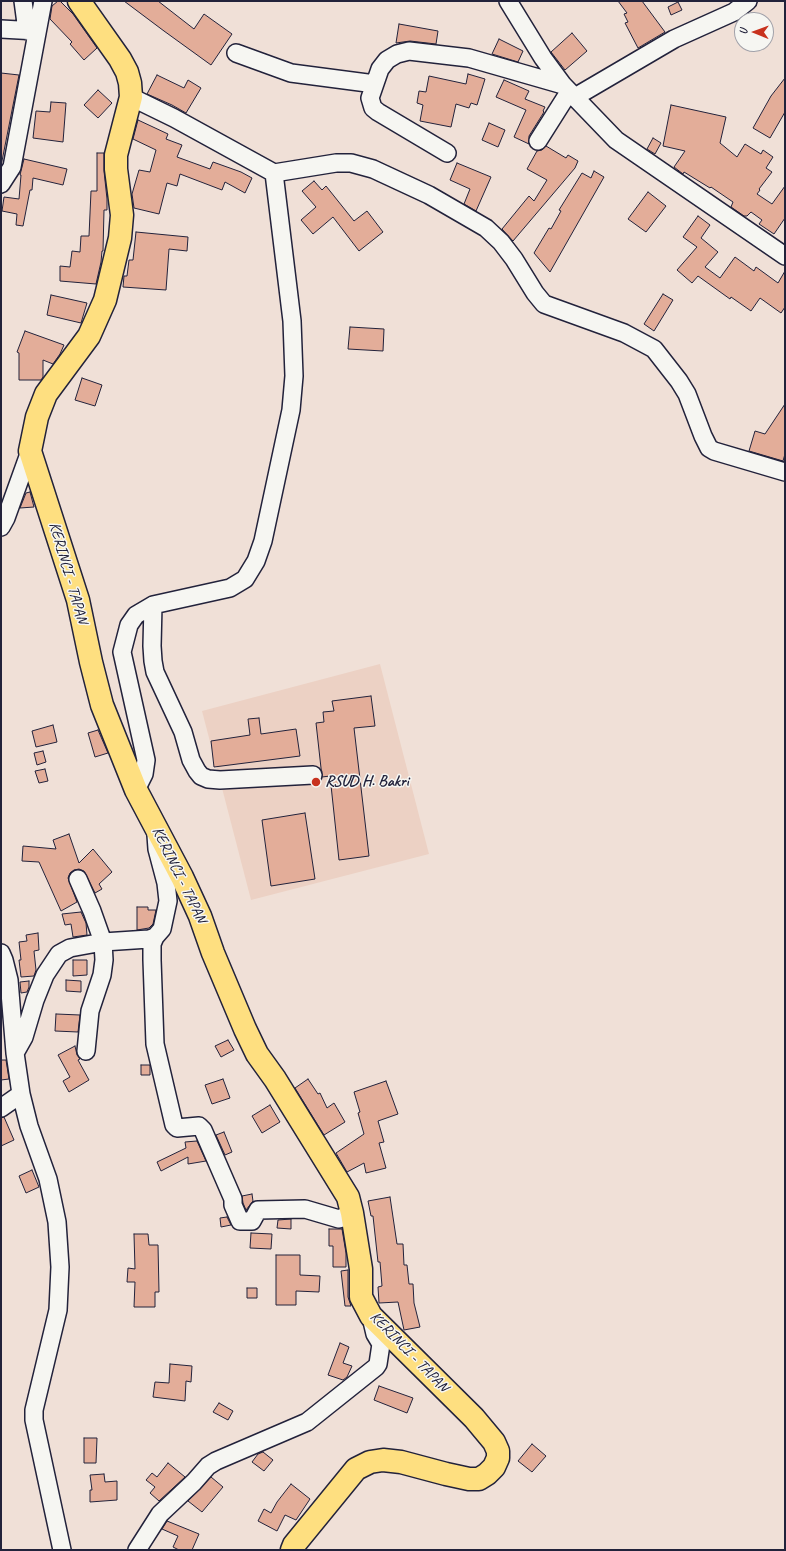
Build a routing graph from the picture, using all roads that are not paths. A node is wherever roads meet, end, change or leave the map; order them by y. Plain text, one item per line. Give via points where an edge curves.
1 (24, 1) edge
2 (43, 1) edge
3 (79, 1) edge
4 (508, 1) edge
5 (748, 1) edge
6 (1, 29) edge
7 (32, 31) junction
8 (236, 53) dead end
9 (375, 84) junction
10 (569, 91) junction
11 (131, 97) junction
12 (538, 142) dead end
13 (447, 153) dead end
14 (274, 173) junction
15 (1, 184) edge
16 (785, 256) edge
17 (30, 451) junction
18 (785, 472) edge
19 (1, 527) edge
20 (153, 605) junction
21 (313, 775) dead end
22 (136, 790) junction
23 (156, 826) junction
24 (78, 879) dead end
25 (155, 937) junction
26 (106, 941) junction
27 (1, 953) edge
28 (86, 1051) dead end
29 (15, 1053) junction
30 (21, 1094) junction
31 (1, 1108) edge
32 (352, 1213) junction
33 (371, 1316) junction
34 (62, 1550) edge
35 (137, 1550) edge
36 (292, 1550) edge

1 - 7 street
2 - 7 street
3 - 11 highway, KERINCI - TAPAN via 120,59 127,72
4 - 10 street via 543,58
5 - 10 street via 734,12
6 - 7 street
7 - 15 street via 12,167
8 - 9 street via 291,73
9 - 10 street via 380,69 387,60 397,54 413,51 469,58
9 - 13 street via 370,98 373,108
10 - 12 street
10 - 16 street via 616,140
11 - 14 street
11 - 17 highway, KERINCI - TAPAN via 116,155 122,215 120,238 105,300 89,336 46,394 37,417
14 - 18 street via 336,163 362,165 428,195 486,228 510,253 544,304 624,333 654,349 687,394 709,448
14 - 20 street via 292,321 294,376 291,410 263,541 256,561 245,579 230,588
17 - 19 street
17 - 22 highway, KERINCI - TAPAN via 78,600 102,705
20 - 21 street via 152,654 155,672 183,732 196,771 208,779 220,780
20 - 22 street via 136,615 129,625 122,652 146,760 144,774
22 - 23 highway, KERINCI - TAPAN
23 - 25 street via 157,849 168,900 162,929
23 - 32 highway, KERINCI - TAPAN via 200,916 213,953 257,1054 348,1197
24 - 26 street
25 - 26 street
25 - 32 street via 152,944 155,1044 174,1125 177,1128 199,1126 204,1130 240,1221 252,1221 258,1210 305,1209 338,1219
26 - 28 street via 102,975 90,1011
26 - 29 street via 70,948 53,961 35,1000 24,1037
27 - 29 street via 9,980
29 - 30 street
30 - 31 street
30 - 34 street via 48,1179 57,1222 60,1267 58,1310 34,1410 34,1420
32 - 33 highway, KERINCI - TAPAN via 361,1269 361,1297
33 - 35 street via 375,1334 381,1344 376,1367 307,1422 208,1466 160,1514
33 - 36 highway, KERINCI - TAPAN via 474,1418 494,1442 498,1458 494,1467 479,1479 453,1476 401,1462 370,1462 356,1469

